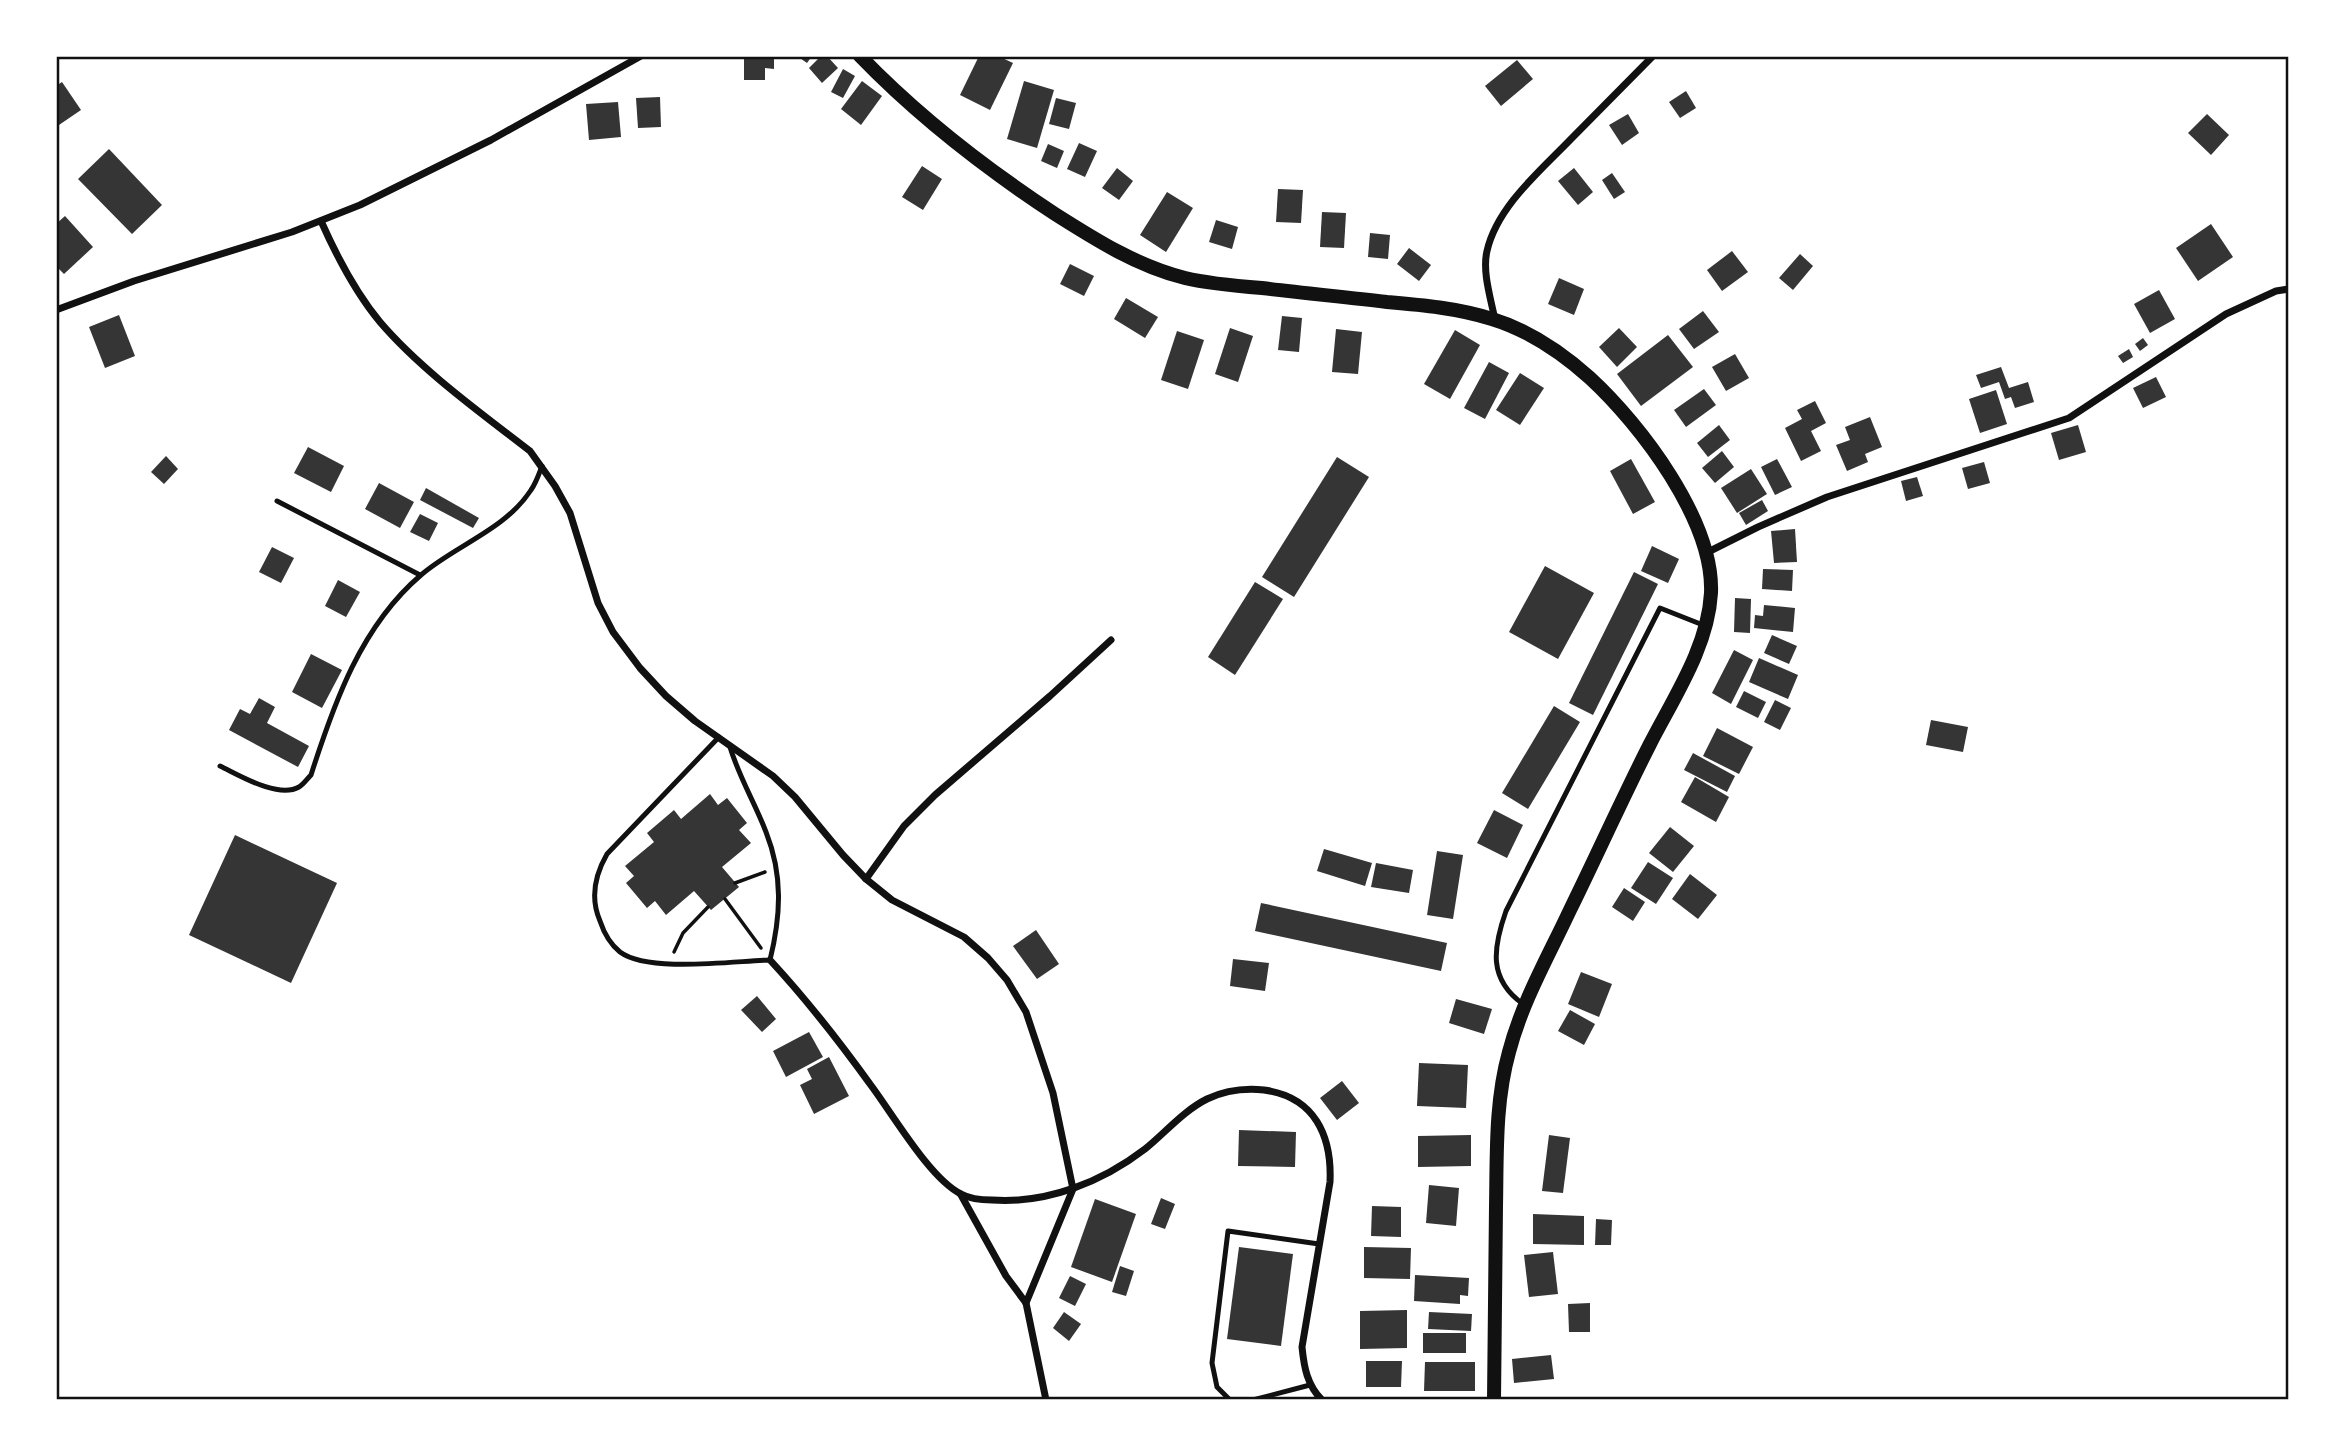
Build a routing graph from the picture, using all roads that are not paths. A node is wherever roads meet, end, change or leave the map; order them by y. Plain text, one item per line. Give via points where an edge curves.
1 (641, 56) edge
2 (860, 56) edge
3 (1653, 56) edge
4 (321, 220) junction
5 (2289, 289) edge
6 (56, 310) edge
7 (1495, 320) junction
8 (542, 466) junction
9 (277, 501) dead end
10 (1706, 553) junction
11 (420, 575) junction
12 (1706, 626) junction
13 (1111, 640) dead end
14 (719, 737) junction
15 (729, 744) junction
16 (220, 766) dead end
17 (866, 879) junction
18 (770, 960) junction
19 (1524, 1005) junction
20 (1073, 1189) junction
21 (961, 1195) junction
22 (1319, 1244) junction
23 (1026, 1303) junction
24 (1310, 1385) junction
25 (1046, 1400) edge
26 (1230, 1400) edge
27 (1253, 1400) edge
28 (1322, 1400) edge
29 (1494, 1400) edge

1 - 4 street via 491,140
2 - 7 main road via 901,97 1008,183 1101,243 1142,263 1185,278 1448,308
3 - 7 street via 1541,170 1495,228 1486,253
4 - 6 street
4 - 8 street via 336,254 379,321
5 - 10 street via 2226,314 2069,418 1827,497
7 - 10 main road via 1569,359 1606,393 1671,476
8 - 11 lane via 516,509
8 - 14 street via 570,513 598,603 613,632 666,696
9 - 11 lane
10 - 12 main road via 1711,590
11 - 16 lane via 367,638 344,682 310,775 299,787 286,791 268,788
12 - 19 main road
12 - 19 lane via 1660,608 1506,911 1496,938 1496,962 1500,981
13 - 17 street via 935,794 904,826
14 - 15 street
14 - 18 lane via 607,854 594,893 597,916 606,937 621,953 640,961
15 - 17 street via 788,790
15 - 18 lane via 778,870 778,930
17 - 20 street via 892,900 964,937 1007,980 1026,1012 1043,1060
18 - 21 street via 840,1042 932,1168
19 - 29 main road via 1508,1055 1499,1106
20 - 21 street via 1026,1200
20 - 22 street via 1120,1167 1208,1099 1231,1091 1274,1092 1308,1108 1327,1144 1330,1182
20 - 23 street
21 - 23 street
22 - 24 street via 1302,1347
22 - 26 lane via 1228,1231 1212,1363 1217,1387
23 - 25 street
24 - 27 lane
24 - 28 street

